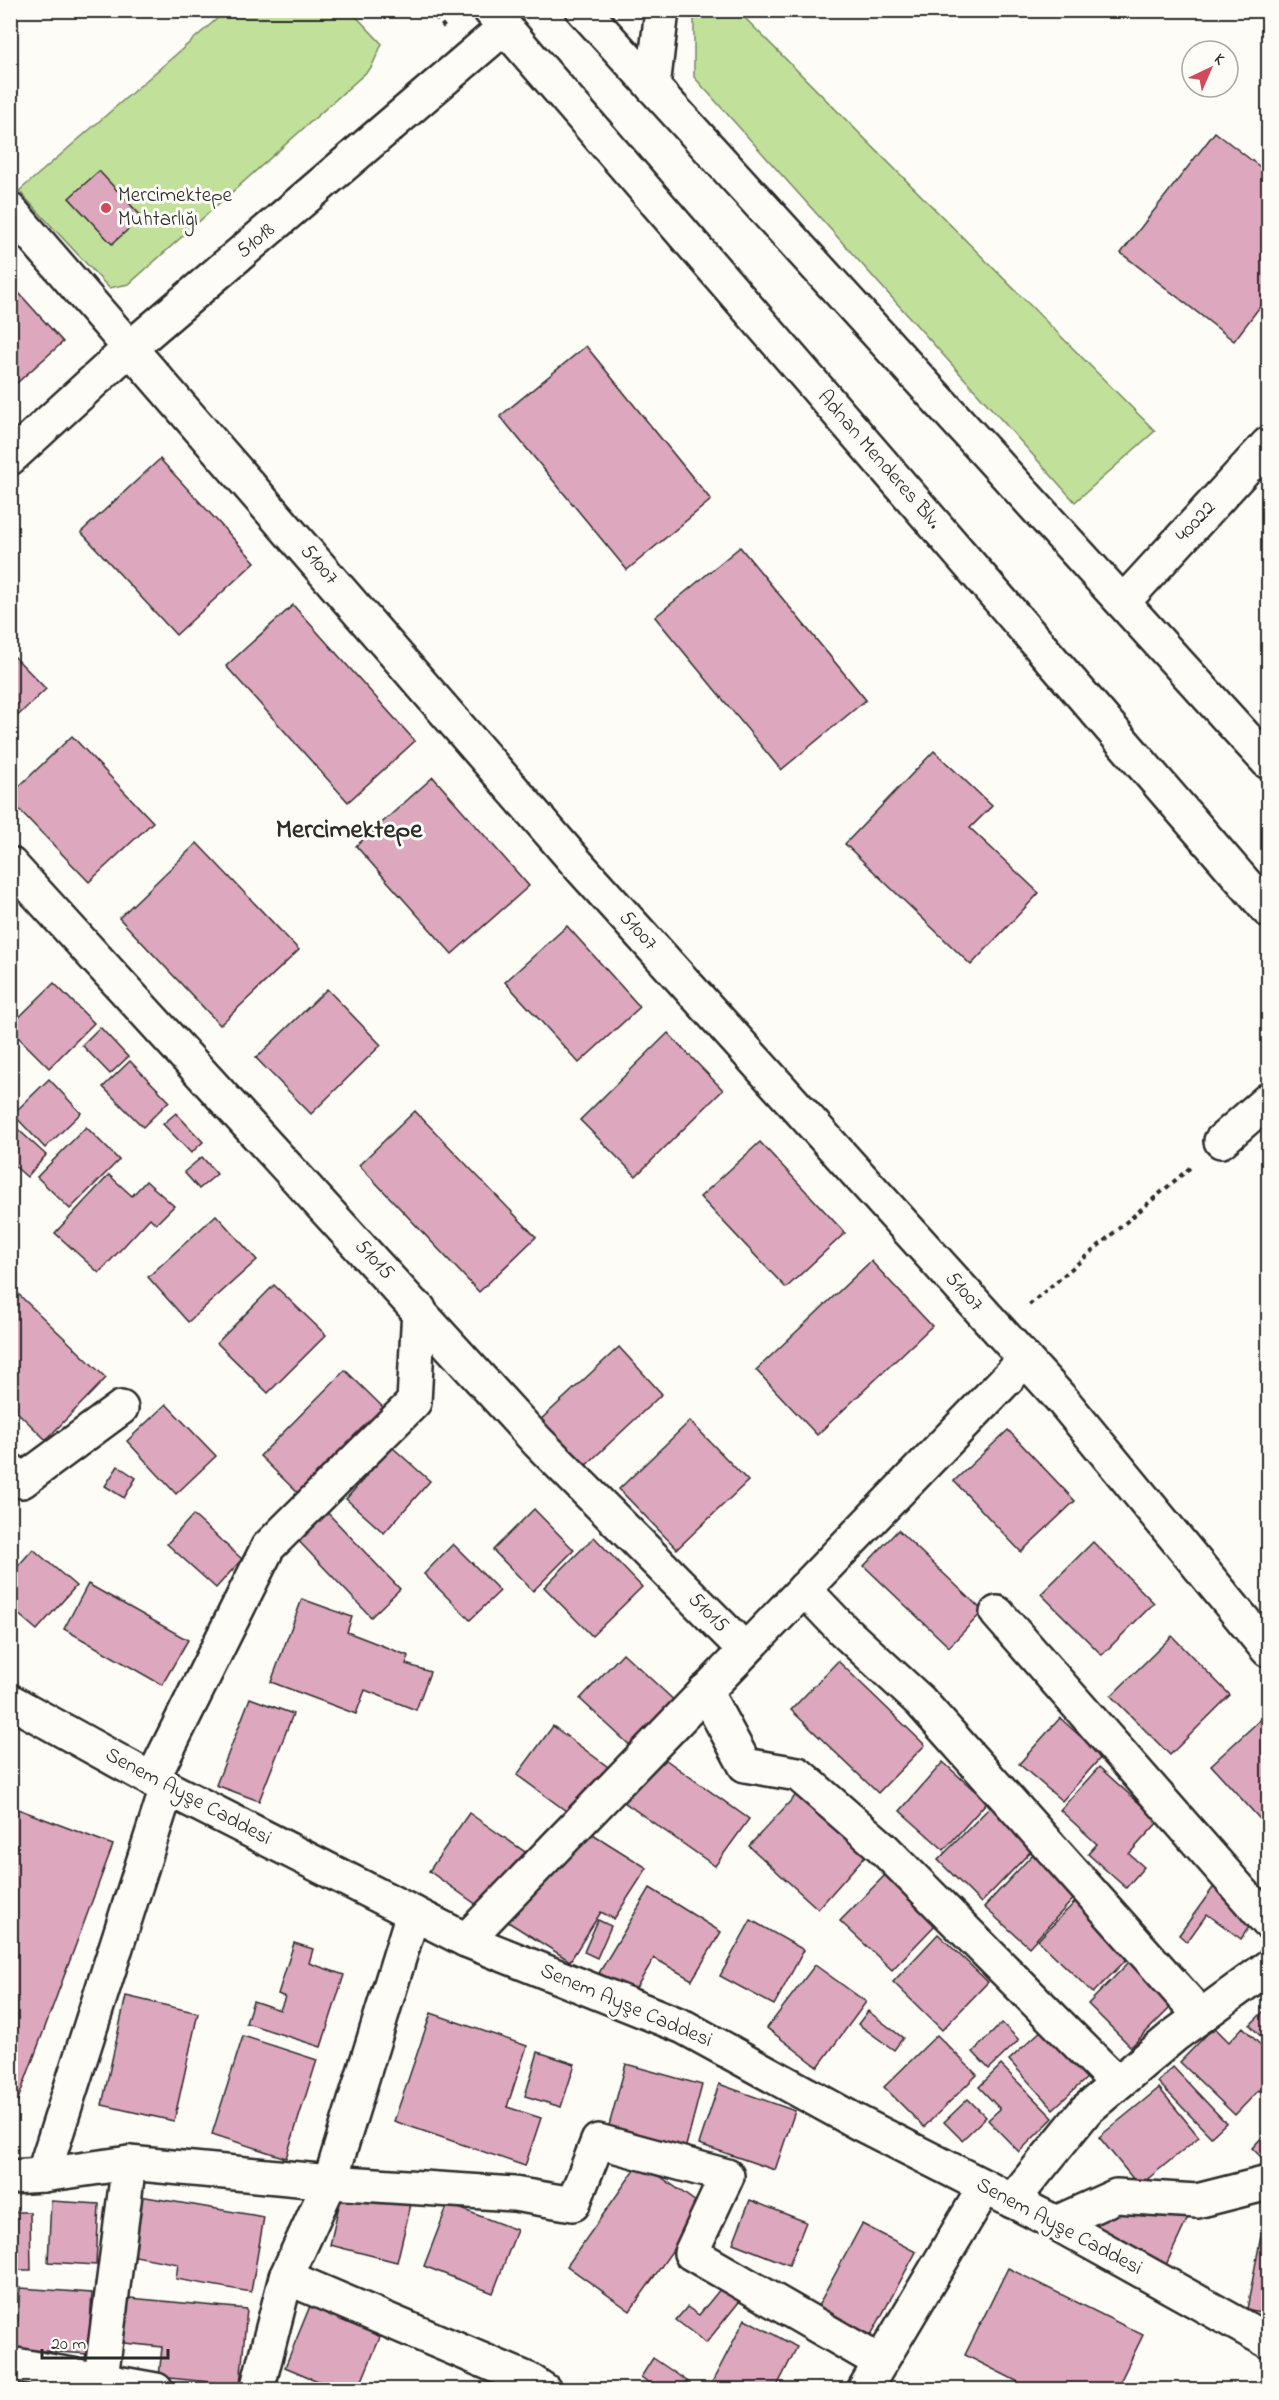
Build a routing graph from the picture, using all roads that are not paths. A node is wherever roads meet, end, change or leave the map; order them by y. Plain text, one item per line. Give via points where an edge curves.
1 (583, 10) edge
2 (662, 10) edge
3 (498, 19) edge
4 (653, 87) junction
5 (10, 210) edge
6 (130, 348) junction
7 (1269, 444) edge
8 (10, 458) edge
9 (1124, 601) junction
10 (1269, 762) edge
11 (10, 864) edge
12 (1269, 909) edge
13 (1269, 1100) edge
14 (1221, 1141) road end
15 (419, 1309) junction
16 (1025, 1360) junction
17 (121, 1408) dead end
18 (10, 1470) edge
19 (804, 1589) junction
20 (997, 1613) dead end
21 (745, 1650) junction
22 (1269, 1650) edge
23 (705, 1691) junction
24 (10, 1701) edge
25 (159, 1784) junction
26 (413, 1913) junction
27 (1269, 1922) edge
28 (466, 1940) junction
29 (1269, 1967) edge
30 (1201, 2016) junction
31 (1118, 2083) junction
32 (129, 2163) junction
33 (43, 2175) junction
34 (10, 2177) edge
35 (330, 2182) junction
36 (1269, 2183) edge
37 (998, 2194) junction
38 (1056, 2223) junction
39 (286, 2277) junction
40 (1269, 2341) edge
41 (880, 2362) junction
42 (10, 2364) edge
43 (101, 2378) junction
44 (156, 2390) edge
45 (257, 2390) edge
46 (544, 2390) edge
47 (864, 2390) edge

1 - 4 street
2 - 4 street
3 - 6 street, 51018
3 - 12 street, Adnan Menderes Blv.
4 - 9 street
5 - 6 street, 51007
6 - 8 street, 51018
6 - 16 street, 51007 via 589,877
7 - 9 street, 40022
9 - 10 street
11 - 15 street, 51015
13 - 14 street
15 - 21 street, 51015 via 538,1442
15 - 25 street via 414,1402 268,1547
16 - 19 street
16 - 22 street, 51007
17 - 18 street via 22,1481
19 - 21 street
19 - 30 street via 920,1701
20 - 27 street
21 - 23 street
23 - 28 street
23 - 31 street via 746,1765 798,1774 883,1848
24 - 25 street, Senem Ayşe Caddesi
25 - 26 street, Senem Ayşe Caddesi
25 - 33 street
26 - 28 street, Senem Ayşe Caddesi
26 - 35 street
28 - 37 street, Senem Ayşe Caddesi via 684,2027
29 - 30 street
30 - 31 street
31 - 37 street
32 - 33 street
32 - 35 street
32 - 43 street
33 - 34 street
35 - 39 street
35 - 41 street via 514,2194 573,2204 598,2141 727,2176 691,2253
36 - 38 street via 1197,2200 1116,2196
37 - 38 street, Senem Ayşe Caddesi
37 - 41 street
38 - 40 street, Senem Ayşe Caddesi
39 - 45 street
39 - 46 street via 529,2380
41 - 47 street
42 - 43 street
43 - 44 street

